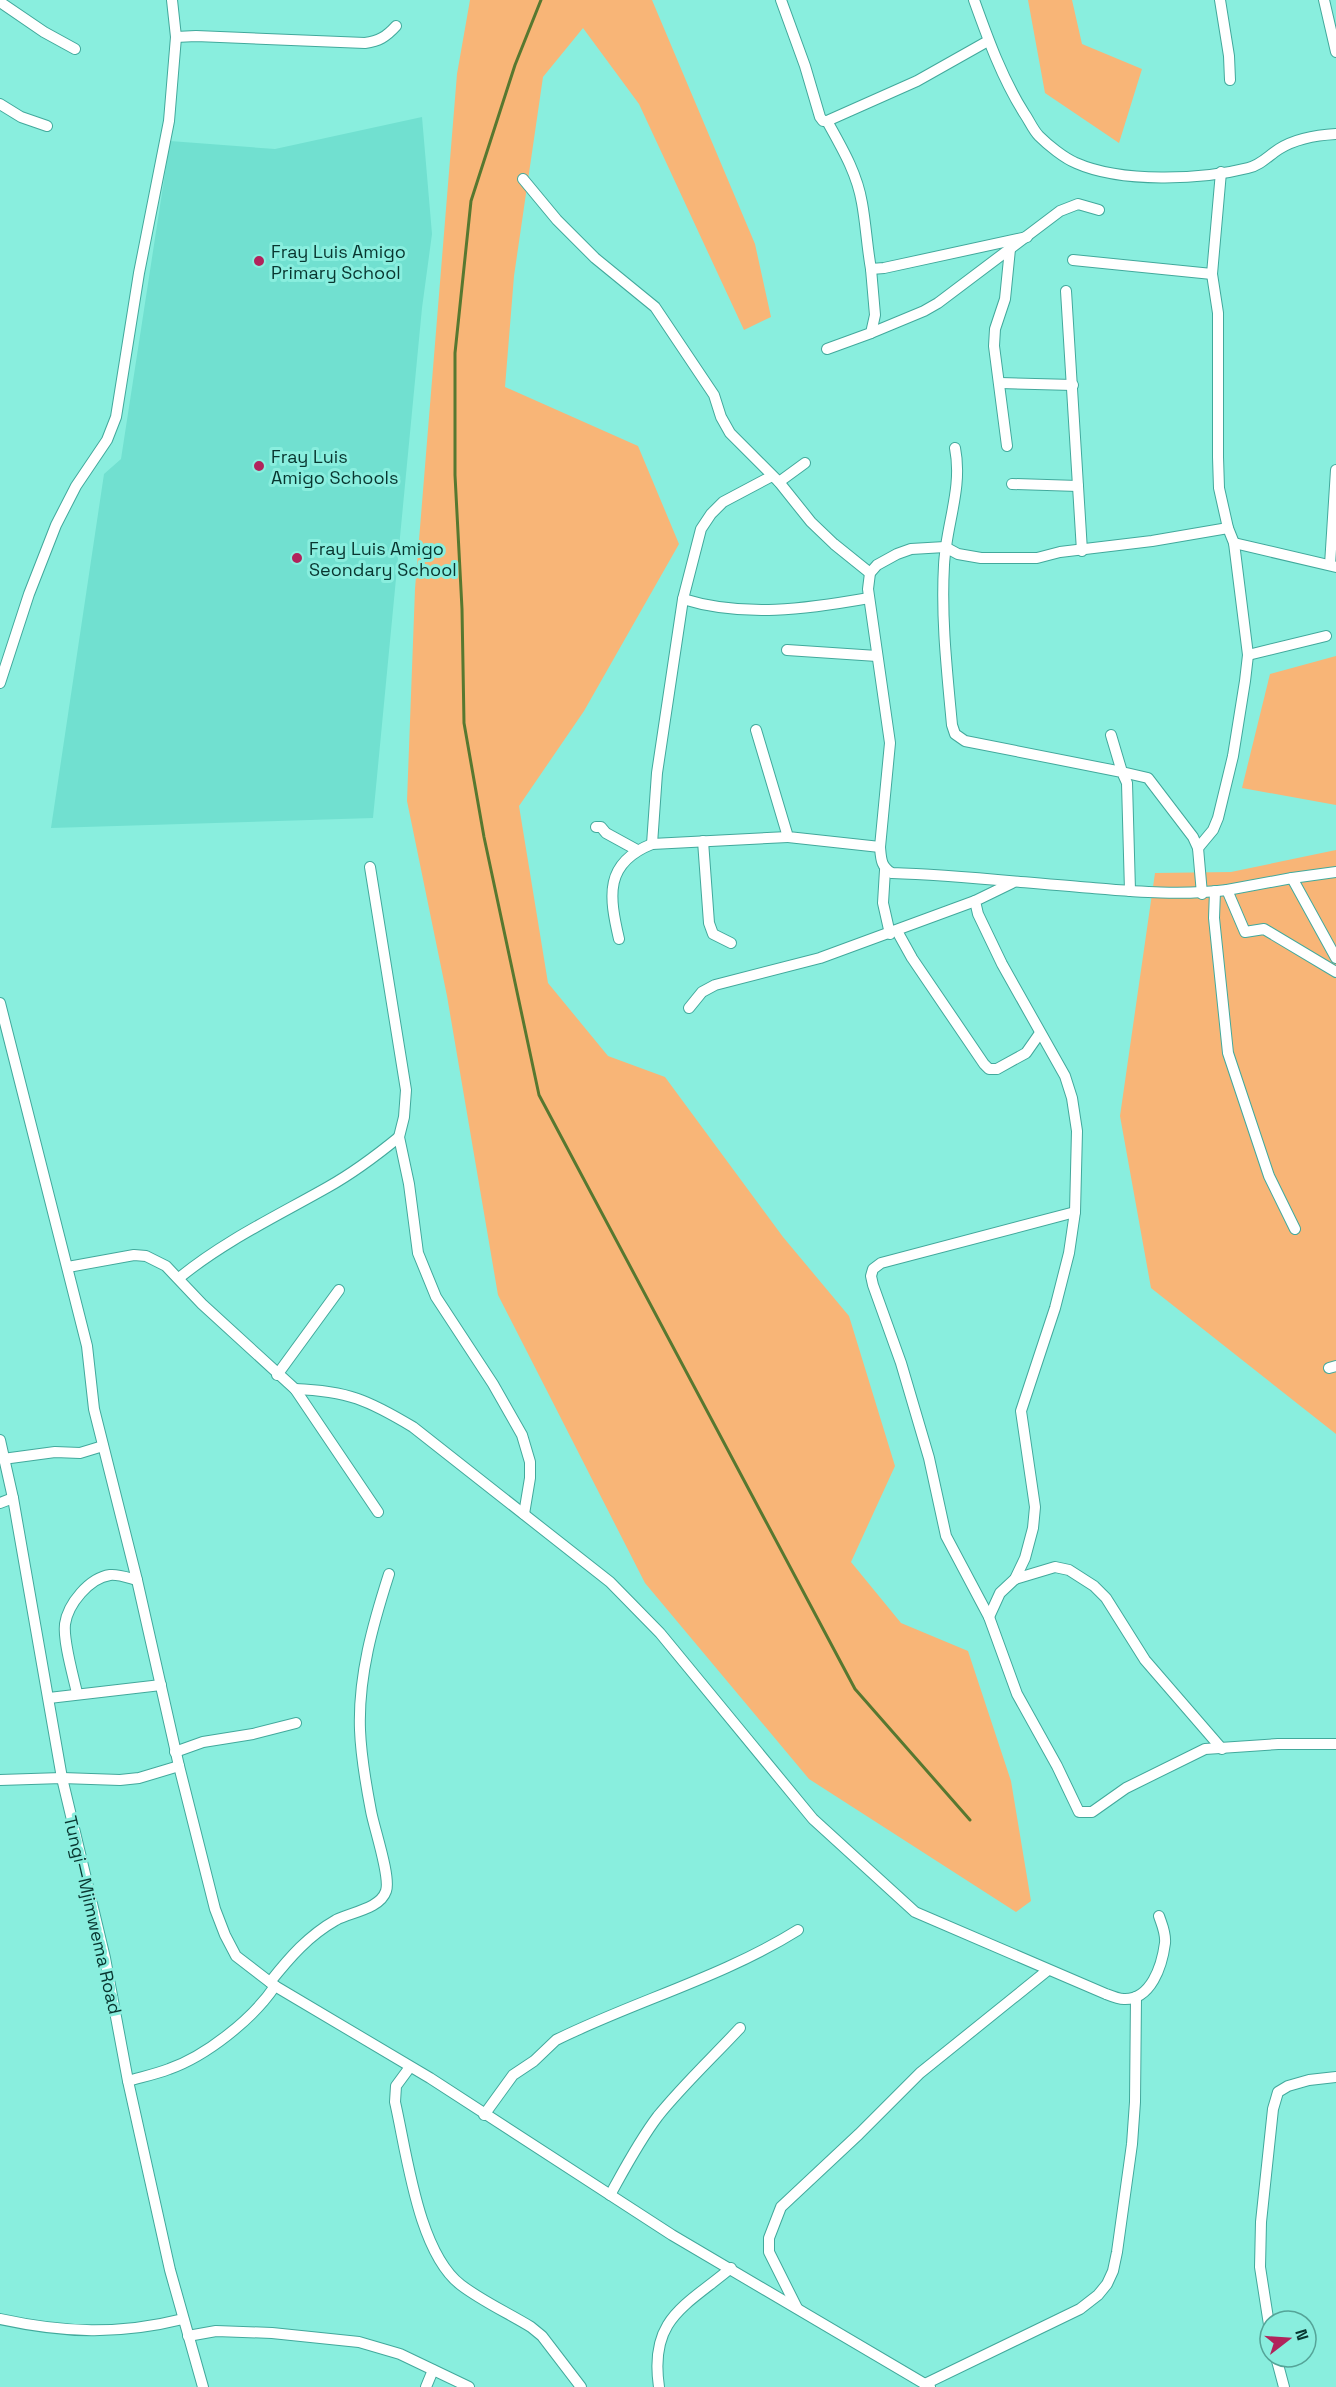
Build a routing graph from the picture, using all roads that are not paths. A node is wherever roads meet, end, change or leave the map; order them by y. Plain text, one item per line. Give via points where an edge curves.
1 (172, 0) edge
2 (781, 0) edge
3 (974, 0) edge
4 (1220, 0) edge
5 (1324, 0) edge
6 (0, 2) edge
7 (396, 26) dead end
8 (176, 37) junction
9 (988, 41) junction
10 (75, 49) dead end
11 (1336, 52) edge
12 (1230, 80) dead end
13 (0, 104) edge
14 (827, 122) junction
15 (47, 126) dead end
16 (1336, 134) edge
17 (1221, 172) junction
18 (523, 179) dead end
19 (1099, 210) dead end
20 (1027, 237) junction
21 (1010, 249) junction
22 (1073, 260) dead end
23 (871, 269) junction
24 (1212, 274) junction
25 (1066, 291) dead end
26 (871, 333) junction
27 (827, 349) dead end
28 (1000, 383) junction
29 (1073, 385) junction
30 (1007, 446) dead end
31 (955, 448) dead end
32 (805, 463) dead end
33 (1336, 470) edge
34 (775, 479) junction
35 (1012, 484) dead end
36 (1078, 486) junction
37 (1228, 528) junction
38 (1234, 543) junction
39 (945, 547) junction
40 (1082, 551) junction
41 (1333, 566) edge
42 (870, 573) junction
43 (869, 598) junction
44 (683, 599) junction
45 (1326, 636) dead end
46 (787, 650) dead end
47 (1248, 655) junction
48 (877, 656) junction
49 (0, 683) edge
50 (756, 730) dead end
51 (1112, 735) dead end
52 (1122, 772) junction
53 (596, 827) dead end
54 (788, 837) junction
55 (703, 841) junction
56 (652, 844) junction
57 (880, 847) junction
58 (1198, 848) junction
59 (637, 850) junction
60 (370, 867) dead end
61 (885, 870) junction
62 (1336, 872) edge
63 (1292, 878) junction
64 (1014, 882) junction
65 (1227, 890) junction
66 (1130, 891) junction
67 (1215, 891) junction
68 (1202, 894) junction
69 (975, 901) junction
70 (894, 932) junction
71 (619, 939) dead end
72 (731, 943) dead end
73 (1336, 958) edge
74 (1336, 972) edge
75 (0, 1003) edge
76 (689, 1008) dead end
77 (1040, 1034) junction
78 (399, 1137) junction
79 (1075, 1212) junction
80 (1295, 1229) dead end
81 (68, 1267) junction
82 (178, 1278) junction
83 (339, 1290) dead end
84 (277, 1375) junction
85 (295, 1389) junction
86 (0, 1440) edge
87 (103, 1446) junction
88 (3, 1459) junction
89 (13, 1498) junction
90 (0, 1503) edge
91 (378, 1512) dead end
92 (524, 1514) junction
93 (389, 1574) dead end
94 (1015, 1579) junction
95 (137, 1580) junction
96 (989, 1617) junction
97 (160, 1685) junction
98 (77, 1693) junction
99 (49, 1698) junction
100 (296, 1723) dead end
101 (1336, 1744) edge
102 (1222, 1749) junction
103 (175, 1752) junction
104 (179, 1766) junction
105 (62, 1778) junction
106 (0, 1780) edge
107 (1159, 1916) dead end
108 (798, 1930) dead end
109 (1048, 1970) junction
110 (273, 1984) junction
111 (1136, 1997) junction
112 (740, 2028) dead end
113 (410, 2067) junction
114 (1336, 2077) edge
115 (128, 2081) junction
116 (484, 2115) junction
117 (610, 2195) junction
118 (731, 2268) junction
119 (797, 2308) junction
120 (1267, 2309) edge
121 (0, 2319) edge
122 (183, 2319) junction
123 (188, 2336) junction
124 (1279, 2369) edge
125 (433, 2370) junction
126 (927, 2385) edge
127 (203, 2387) edge
128 (426, 2387) edge
129 (469, 2387) edge
130 (581, 2387) edge
131 (659, 2387) edge
132 (1284, 2387) edge

1 - 8 street
2 - 14 street via 820,117
3 - 9 street
4 - 12 street
5 - 11 street
6 - 10 street
7 - 8 street via 386,36 365,43
8 - 49 street via 169,121 116,417 107,440 56,525
9 - 14 street via 917,81
9 - 17 street via 1011,92 1039,135 1074,163 1147,177
13 - 15 street
14 - 23 street via 856,179
16 - 17 street via 1291,144 1260,164
17 - 24 street
18 - 34 street via 556,220 595,258 656,308 714,395 730,433
19 - 20 street via 1072,205
20 - 21 street
20 - 23 street
21 - 26 street via 938,303
21 - 28 street via 1005,299 994,329
22 - 24 street
23 - 26 street via 875,304
24 - 37 street via 1218,313 1219,488
25 - 29 street
26 - 27 street
28 - 29 street
28 - 30 street
29 - 36 street
31 - 39 street via 958,482
32 - 34 street
33 - 41 street
34 - 42 street via 811,522
34 - 44 street via 723,502 711,514 700,529
35 - 36 street
36 - 40 street
37 - 38 street
37 - 40 street
38 - 41 street
38 - 47 street
39 - 40 street via 981,558 1037,558
39 - 42 street via 928,546 897,554
39 - 52 street via 945,648 955,734 964,741
42 - 43 street
43 - 44 street via 811,609 762,611
43 - 48 street
44 - 56 street via 657,772
45 - 47 street
46 - 48 street
47 - 58 street via 1233,756 1218,818
48 - 57 street via 890,743
50 - 54 street
51 - 52 street
52 - 58 street via 1148,778
52 - 66 street via 1127,783
53 - 59 street
54 - 55 street
54 - 57 street
55 - 56 street
55 - 72 street via 709,923 713,934
56 - 59 street
57 - 61 street
58 - 68 street
59 - 71 street via 625,860 612,883
60 - 78 street via 406,1090
61 - 64 street
61 - 70 street via 883,903
62 - 63 street
63 - 65 street
63 - 73 street
64 - 66 street
64 - 69 street
65 - 67 street
65 - 74 street via 1245,932 1264,929
66 - 68 street
67 - 68 street
67 - 80 street via 1214,918 1228,1053 1269,1176
69 - 70 street
69 - 77 street via 1002,964
70 - 76 street via 820,958 715,985 702,992
70 - 77 street via 989,1069 1026,1053
75 - 81 street
77 - 79 street via 1065,1076 1072,1098 1077,1131
78 - 82 street via 330,1186 239,1236
78 - 92 street via 418,1253 425,1273 528,1450 530,1478
79 - 94 street via 1055,1308 1021,1411 1035,1507 1025,1558
79 - 96 street via 881,1263 871,1276 926,1447 946,1536
81 - 82 street via 146,1256
81 - 87 street via 87,1346 94,1409
82 - 84 street
83 - 84 street
84 - 85 street
85 - 91 street
85 - 92 street via 330,1391 383,1409 413,1426
86 - 88 street, Tungi—Mjimwema Road
87 - 88 street via 86,1452
87 - 95 street
88 - 89 street, Tungi—Mjimwema Road
89 - 90 street
89 - 99 street, Tungi—Mjimwema Road
92 - 109 street via 610,1582 660,1633 813,1819 915,1912
93 - 110 street via 373,1626 360,1708 371,1811 386,1872 386,1891 380,1900 309,1938 294,1951
94 - 96 street via 1000,1593
94 - 102 street via 1055,1567 1069,1570 1094,1586 1106,1598 1144,1660
95 - 97 street
95 - 98 street via 102,1577 80,1594 71,1609 65,1624
96 - 102 street via 1017,1695 1079,1812 1092,1812 1126,1788 1205,1749
97 - 98 street
97 - 103 street
98 - 99 street
99 - 105 street, Tungi—Mjimwema Road
100 - 103 street via 203,1742
101 - 102 street
103 - 104 street
104 - 105 street via 120,1780
104 - 110 street via 225,1935 236,1956
105 - 106 street
105 - 115 street, Tungi—Mjimwema Road via 105,1958
107 - 111 street via 1165,1943 1161,1959 1151,1985
108 - 116 street via 735,1965 556,2040 513,2075
109 - 111 street via 1124,2000
109 - 119 street via 920,2073 781,2206 769,2238 769,2252
110 - 113 street
110 - 115 street via 249,2016 194,2058
111 - 126 street via 1132,2144 1117,2252 1107,2284 1080,2309
112 - 117 street via 658,2117
113 - 116 street
113 - 130 street via 394,2094 419,2209 437,2256 460,2284 542,2336
114 - 120 street via 1288,2085 1278,2092 1261,2222 1260,2267
115 - 122 street, Tungi—Mjimwema Road
116 - 117 street
117 - 118 street
118 - 119 street
118 - 131 street via 670,2320 662,2332 657,2348
119 - 126 street
121 - 122 street via 41,2328 103,2331 138,2329
122 - 123 street, Tungi—Mjimwema Road
123 - 125 street via 216,2331 359,2342 400,2354
123 - 127 street, Tungi—Mjimwema Road
124 - 132 street
125 - 128 street
125 - 129 street

